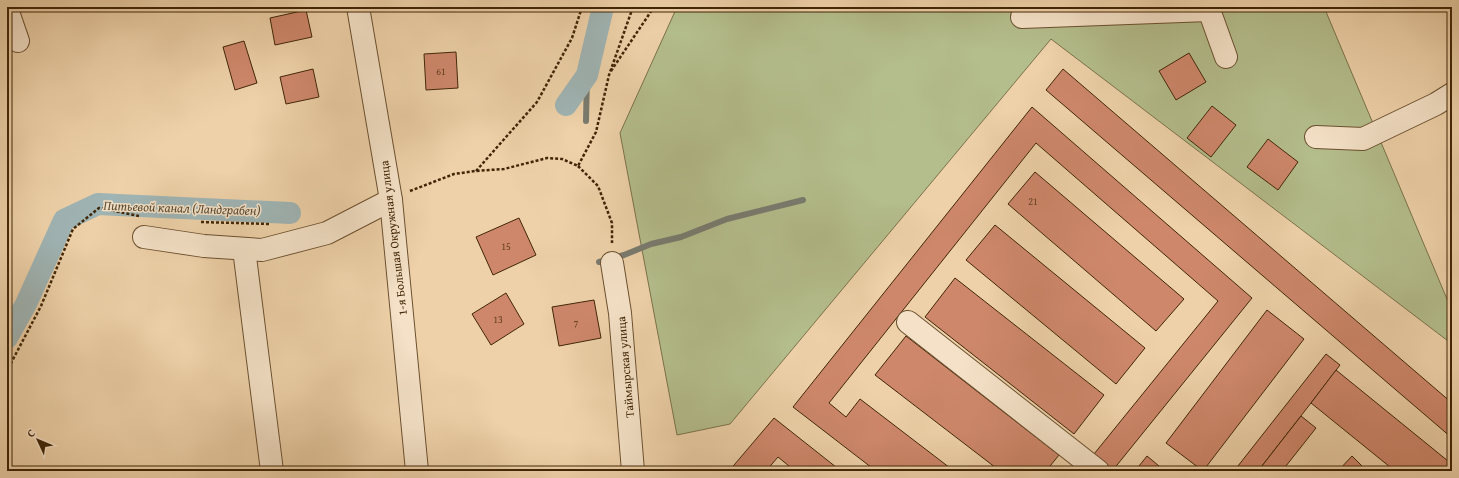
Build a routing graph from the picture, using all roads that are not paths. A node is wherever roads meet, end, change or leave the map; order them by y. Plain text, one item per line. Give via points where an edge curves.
1 (358, 7) edge
2 (7, 9) edge
3 (1209, 9) edge
4 (1022, 16) dead end
5 (18, 42) dead end
6 (1226, 57) dead end
7 (1452, 94) edge
8 (1316, 137) dead end
9 (391, 200) junction
10 (144, 227) road end
11 (244, 249) junction
12 (612, 255) road end
13 (908, 322) dead end
14 (272, 471) edge
15 (417, 471) edge
16 (633, 471) edge
17 (1098, 471) edge

1 - 9 street, 1-я Большая Окружная улица
2 - 5 street
3 - 4 street
3 - 6 street
7 - 8 street via 1363,139
9 - 11 street via 327,233 262,250
9 - 15 street, 1-я Большая Окружная улица
10 - 11 street via 204,246
11 - 14 street
12 - 16 street, Таймырская улица via 620,314
13 - 17 street

